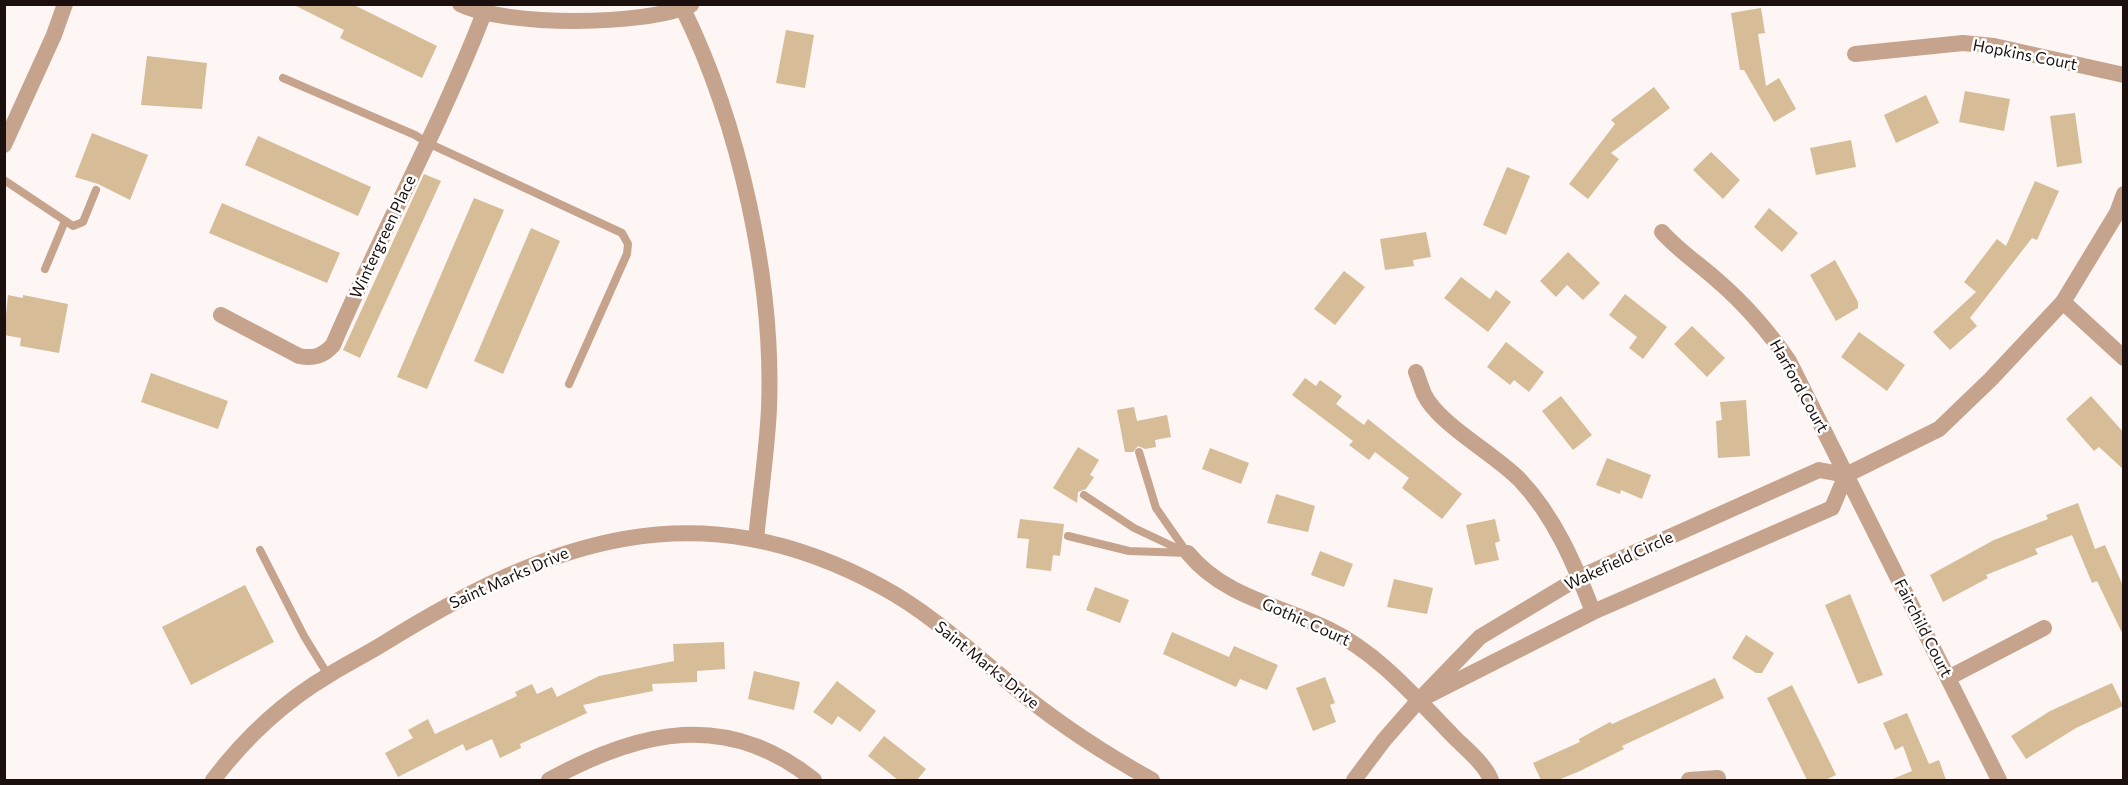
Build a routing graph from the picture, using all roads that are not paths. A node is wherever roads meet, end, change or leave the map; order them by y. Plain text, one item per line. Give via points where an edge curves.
1 (65, 4) edge
2 (460, 4) edge
3 (688, 7) edge
4 (484, 13) junction
5 (1855, 54) dead end
6 (2124, 75) edge
7 (283, 78) dead end
8 (428, 143) junction
9 (4, 145) edge
10 (4, 180) edge
11 (96, 190) dead end
12 (2124, 194) edge
13 (65, 221) junction
14 (1662, 232) dead end
15 (45, 269) dead end
16 (2063, 302) junction
17 (221, 315) dead end
18 (2124, 357) edge
19 (1416, 372) dead end
20 (569, 384) dead end
21 (1139, 452) dead end
22 (1846, 475) junction
23 (1084, 495) dead end
24 (1068, 536) dead end
25 (756, 540) junction
26 (260, 550) dead end
27 (1188, 554) junction
28 (1580, 577) junction
29 (1593, 612) junction
30 (2044, 628) dead end
31 (328, 675) junction
32 (1948, 678) junction
33 (1419, 700) junction
34 (1718, 778) dead end
35 (213, 780) edge
36 (549, 780) edge
37 (814, 780) edge
38 (1152, 780) edge
39 (1354, 780) edge
40 (1491, 780) edge
41 (1689, 780) edge
42 (1999, 780) edge

1 - 9 street
2 - 4 street
3 - 4 street via 654,15 563,21
3 - 25 street via 735,147 763,282 769,408
4 - 8 street, Wintergreen Place via 463,70
5 - 6 street, Hopkins Court via 1973,44
7 - 8 lane
8 - 17 street, Wintergreen Place via 327,352 313,358 299,356
8 - 20 lane via 622,233 628,244 627,254
10 - 13 lane
11 - 13 lane via 83,222 73,226
12 - 16 street via 2117,213
13 - 15 lane
14 - 22 street, Harford Court via 1680,252 1748,308 1770,333 1789,361
16 - 18 street
16 - 22 street via 1939,429
19 - 28 street via 1425,396 1441,415 1520,480 1538,502
21 - 27 lane via 1156,508
22 - 28 street, Wakefield Circle via 1819,470
22 - 29 street, Wakefield Circle via 1832,508
22 - 32 street, Fairchild Court
23 - 27 lane via 1134,528
24 - 27 lane via 1129,551
25 - 31 street, Saint Marks Drive via 691,532 616,538 580,548 540,561 428,615
25 - 38 street, Saint Marks Drive via 812,556 884,588 1059,722
26 - 31 lane
27 - 33 street, Gothic Court via 1200,568 1237,592 1353,642
28 - 29 street
28 - 33 street, Wakefield Circle via 1480,637
29 - 33 street, Wakefield Circle
30 - 32 street
31 - 35 street, Saint Marks Drive via 260,727
32 - 42 street, Fairchild Court
33 - 39 street, Wakefield Circle
33 - 40 street, Gothic Court via 1480,763
34 - 41 street
36 - 37 street via 610,750 642,740 706,734 735,738 769,750

